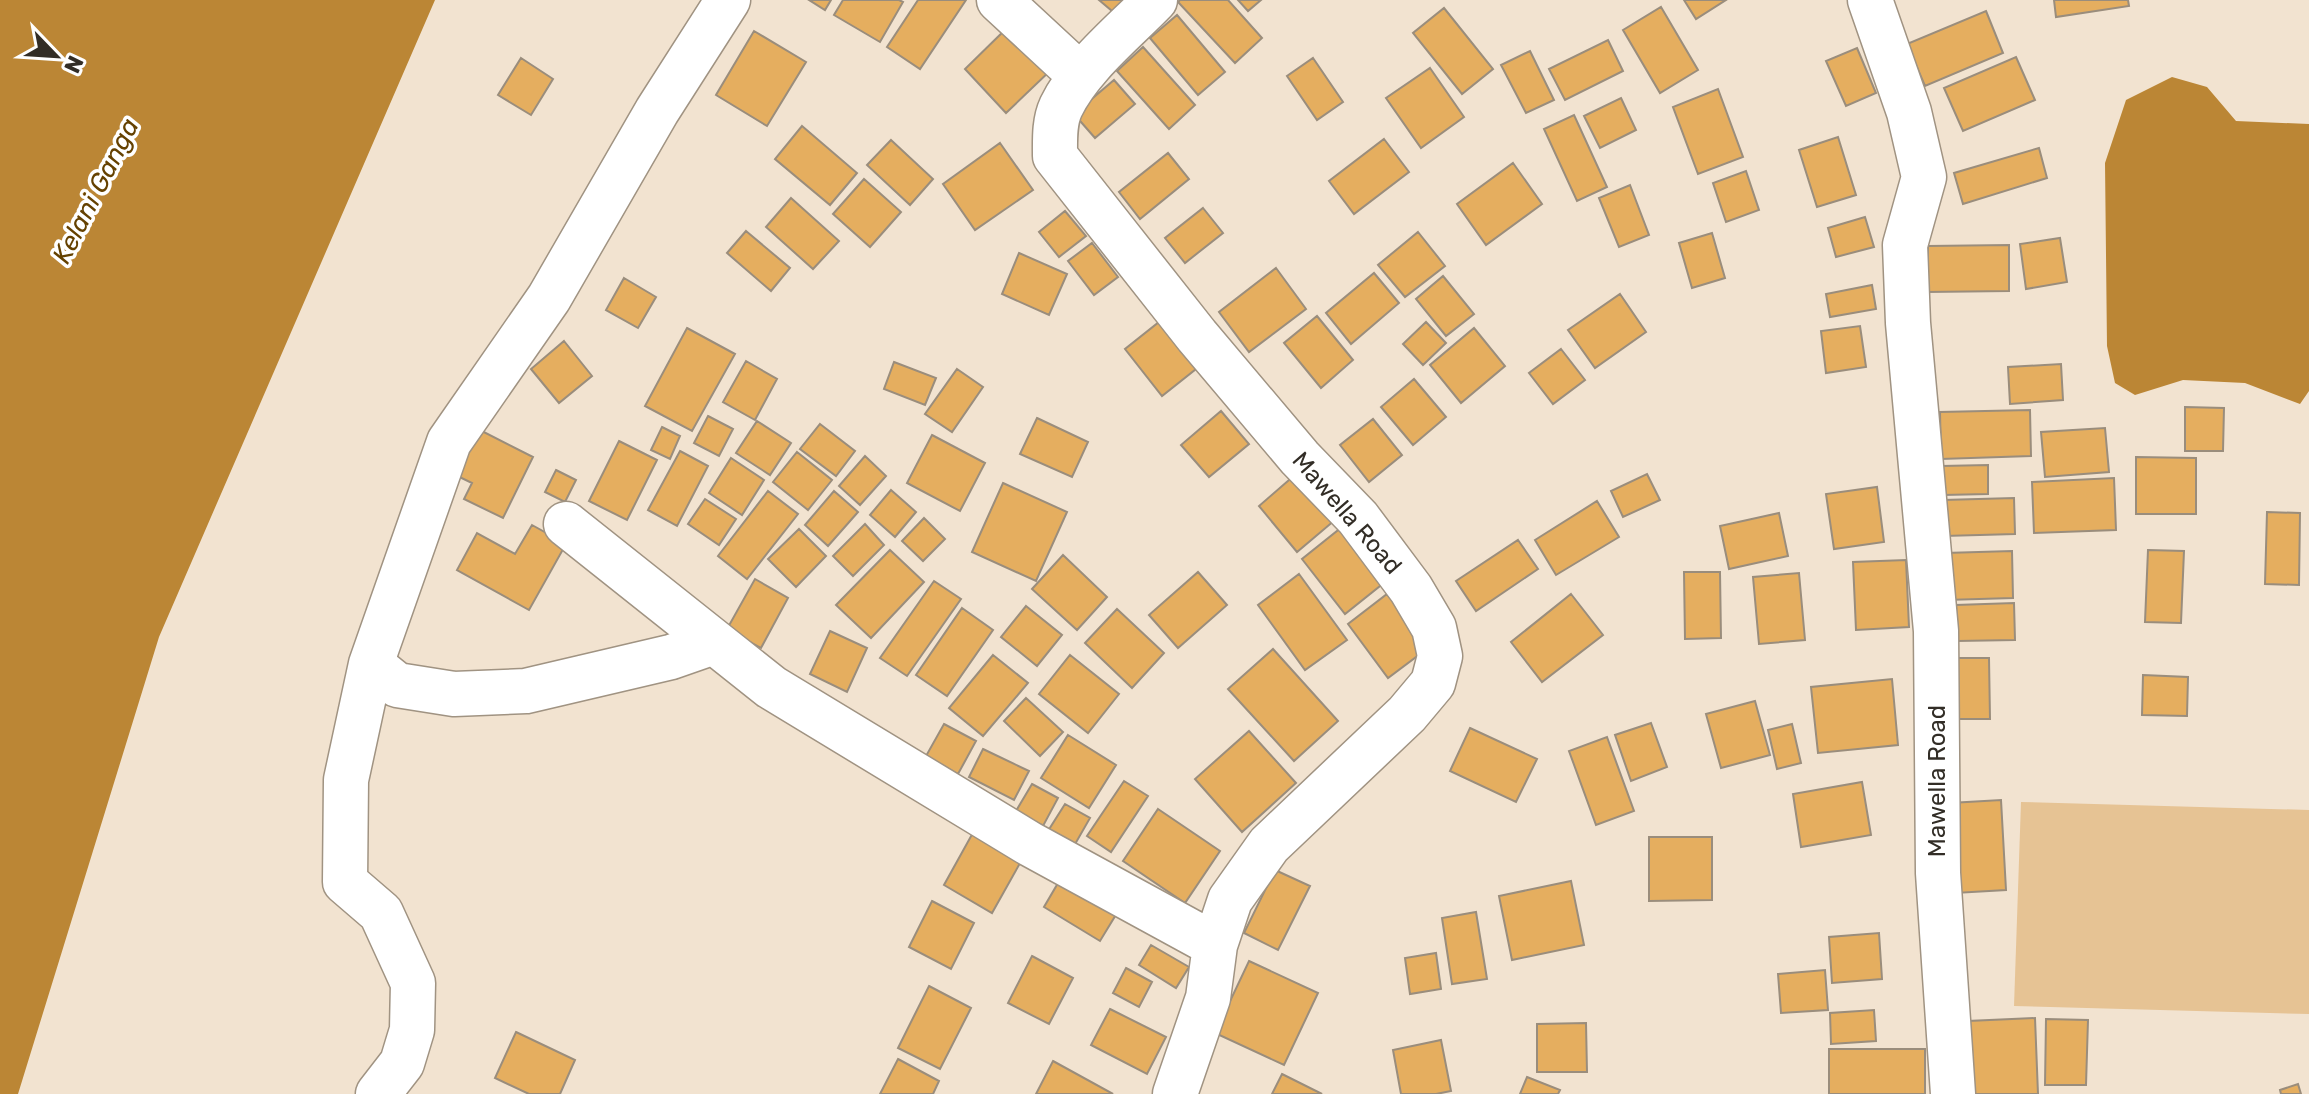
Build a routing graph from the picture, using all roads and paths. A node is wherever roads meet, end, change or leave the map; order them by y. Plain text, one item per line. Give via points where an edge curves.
1 (728, 0) edge
2 (999, 0) edge
3 (1155, 0) edge
4 (1870, 0) edge
5 (1081, 76) junction
6 (566, 524) dead end
7 (714, 642) junction
8 (371, 664) junction
9 (1215, 945) junction
10 (378, 1094) edge
11 (1175, 1094) edge
12 (1953, 1094) edge

1 - 8 street via 549,298 449,442
2 - 5 street
3 - 5 street, Mawella Road
4 - 12 street, Mawella Road via 1909,112 1924,177 1905,245 1936,631 1938,873
5 - 9 street, Mawella Road via 1060,109 1055,156 1197,336 1358,518 1411,589 1434,628 1440,656 1433,683 1407,714 1269,845 1230,900
6 - 7 street
7 - 8 street via 526,691 454,694 397,685
7 - 9 street via 771,687 1030,844
8 - 10 street via 346,780 345,882 381,913 413,983 412,1030 402,1063
9 - 11 street, Mawella Road via 1208,998

